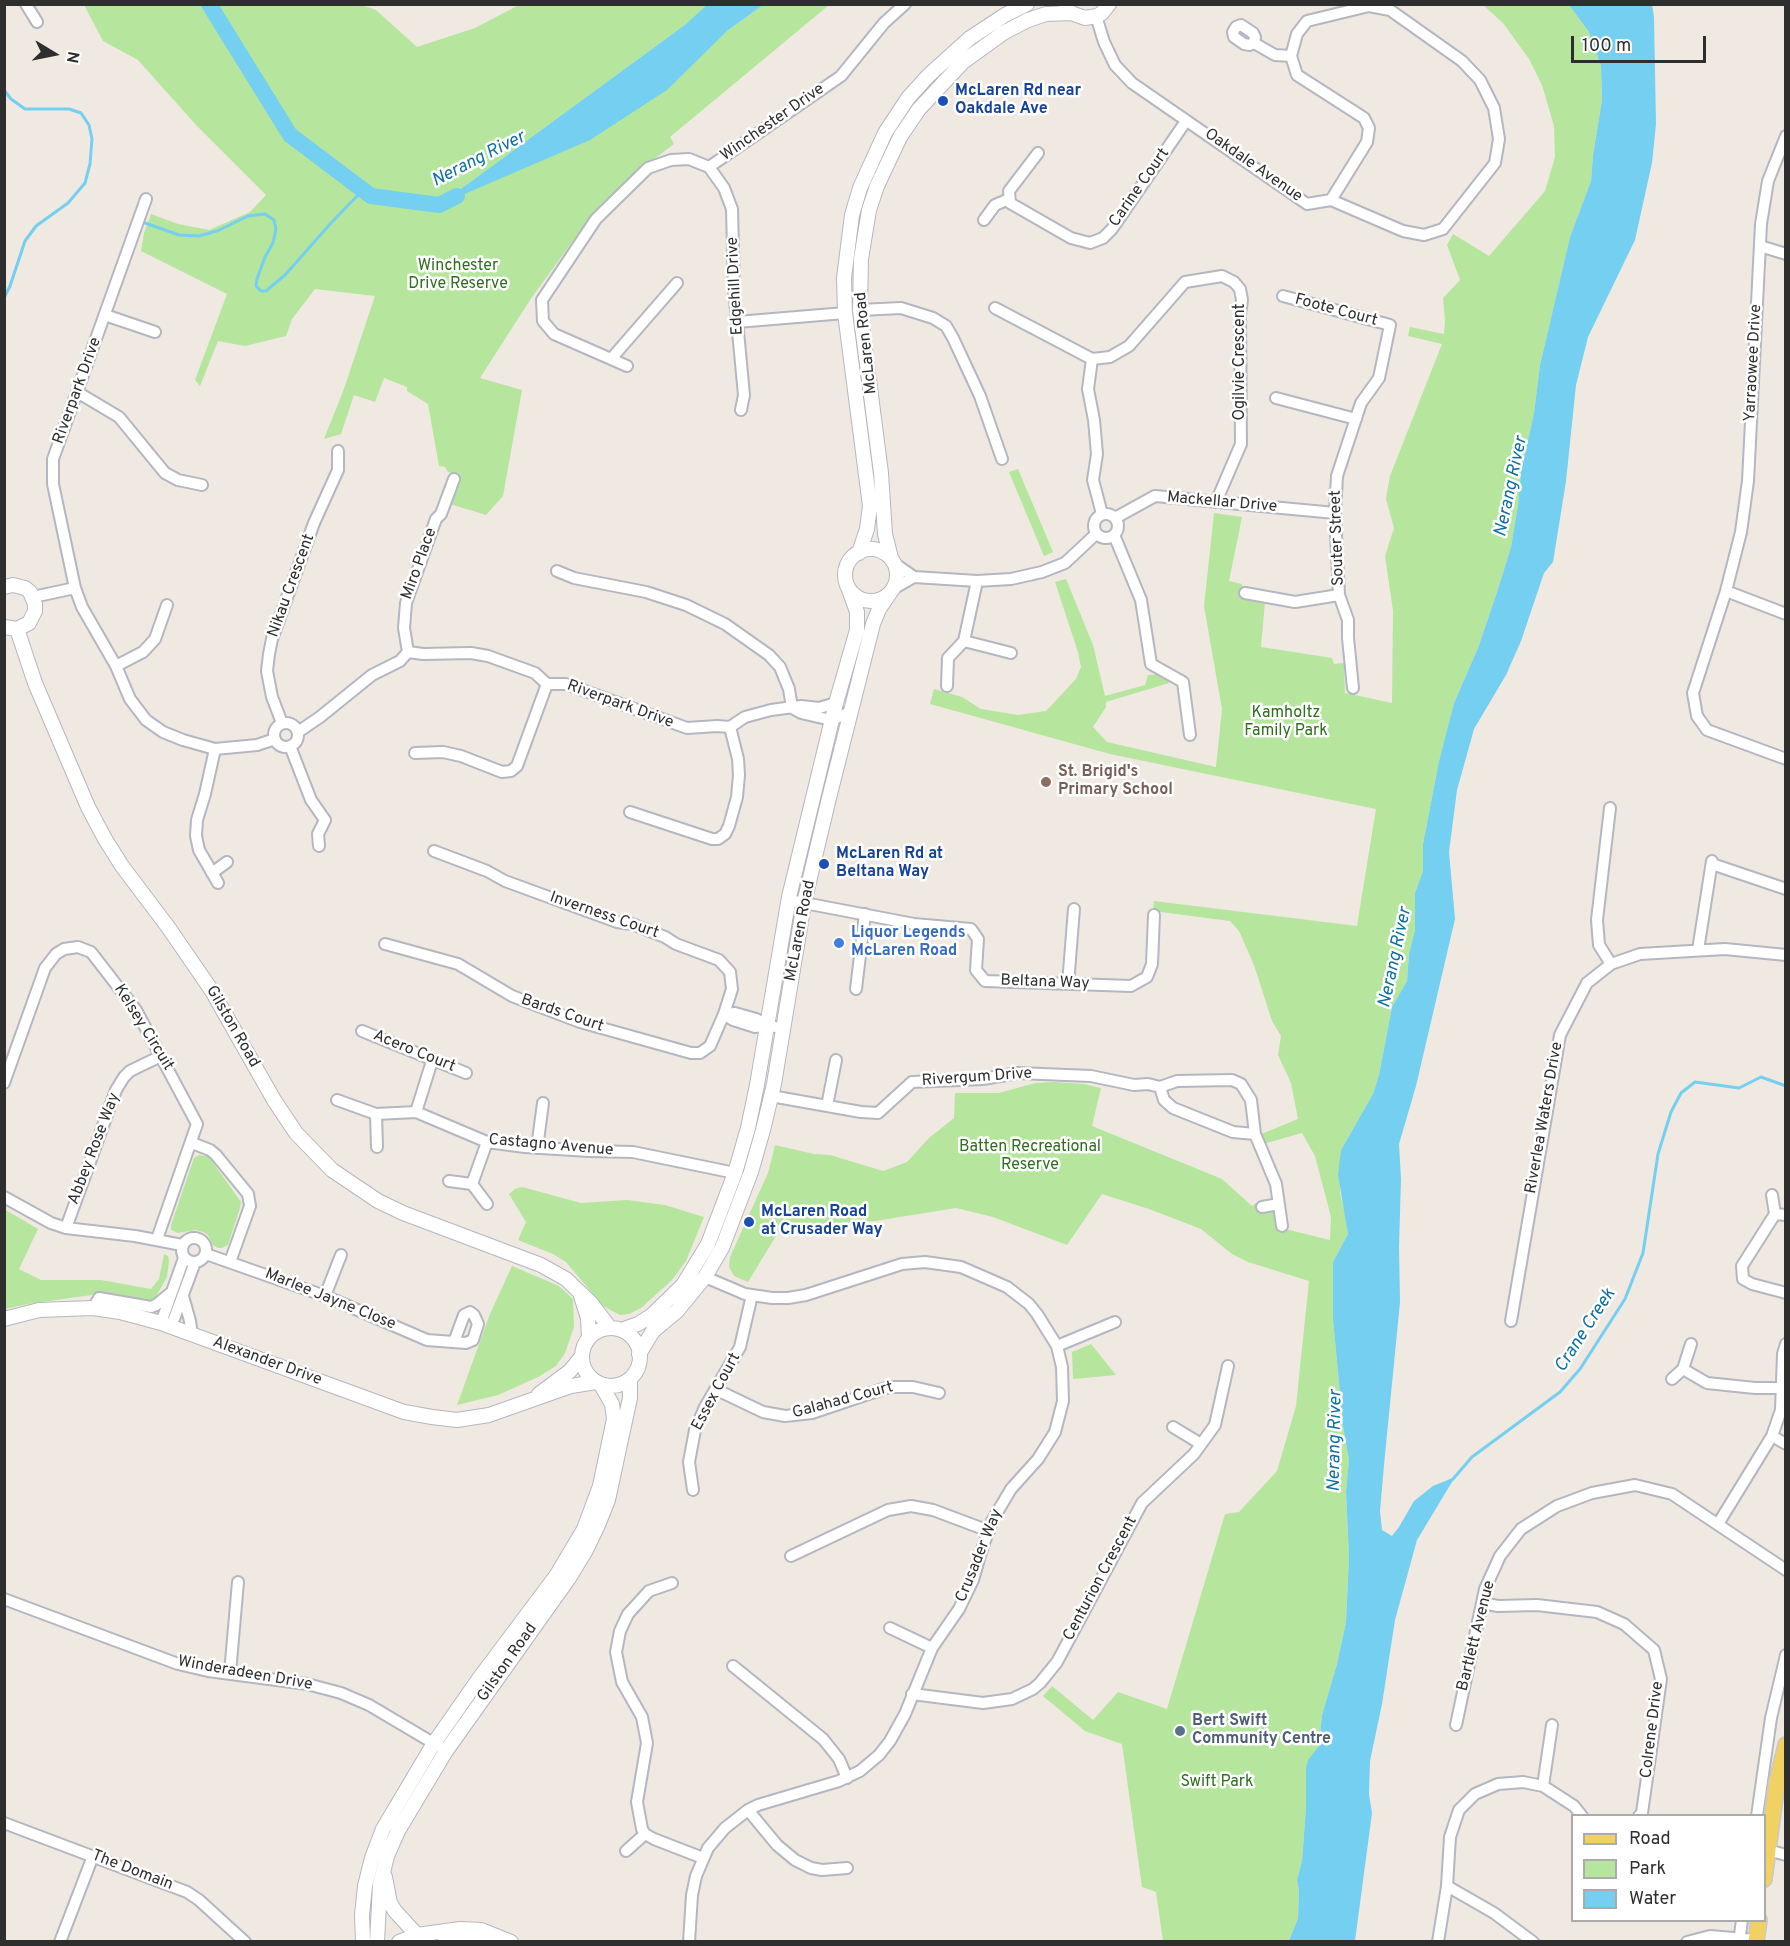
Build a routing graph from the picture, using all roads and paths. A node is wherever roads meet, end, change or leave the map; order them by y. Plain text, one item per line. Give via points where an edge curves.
1 (26, 4) edge
2 (905, 4) edge
3 (1027, 4) edge
4 (1109, 4) edge
5 (1068, 9) edge
6 (1096, 16) junction
7 (37, 22) dead end
8 (1254, 43) dead end
9 (1291, 56) junction
10 (1186, 121) junction
11 (1785, 136) edge
12 (1038, 153) dead end
13 (710, 167) junction
14 (146, 198) dead end
15 (1009, 200) junction
16 (1331, 200) junction
17 (984, 220) dead end
18 (1760, 246) junction
19 (1785, 254) edge
20 (677, 284) dead end
21 (1283, 296) dead end
22 (995, 308) dead end
23 (860, 310) junction
24 (845, 313) junction
25 (105, 315) junction
26 (737, 322) junction
27 (1390, 326) joint
28 (155, 332) dead end
29 (611, 359) junction
30 (1092, 359) junction
31 (627, 366) dead end
32 (77, 392) junction
33 (1276, 398) dead end
34 (741, 410) dead end
35 (1356, 418) junction
36 (338, 451) dead end
37 (1002, 459) dead end
38 (454, 479) dead end
39 (202, 485) dead end
40 (1215, 502) junction
41 (1335, 513) junction
42 (1102, 514) junction
43 (1115, 518) junction
44 (1096, 534) junction
45 (1114, 535) junction
46 (859, 553) junction
47 (892, 560) junction
48 (558, 570) dead end
49 (914, 577) junction
50 (976, 581) junction
51 (5, 582) edge
52 (75, 588) junction
53 (848, 588) junction
54 (891, 591) junction
55 (1726, 591) junction
56 (1245, 593) dead end
57 (1340, 596) junction
58 (33, 597) junction
59 (167, 605) dead end
60 (1785, 614) edge
61 (11, 628) edge
62 (964, 641) junction
63 (408, 652) junction
64 (1011, 653) dead end
65 (116, 666) junction
66 (547, 684) junction
67 (947, 686) dead end
68 (1353, 688) dead end
69 (836, 703) junction
70 (792, 708) junction
71 (852, 708) junction
72 (831, 720) junction
73 (282, 723) junction
74 (730, 727) junction
75 (298, 732) junction
76 (1190, 735) dead end
77 (275, 739) junction
78 (290, 746) junction
79 (215, 748) junction
80 (415, 753) dead end
81 (1785, 759) edge
82 (1610, 808) dead end
83 (630, 812) dead end
84 (319, 846) dead end
85 (434, 851) dead end
86 (227, 862) dead end
87 (212, 873) junction
88 (218, 884) dead end
89 (1785, 889) edge
90 (789, 900) junction
91 (804, 903) junction
92 (1074, 909) dead end
93 (865, 914) junction
94 (1154, 915) dead end
95 (385, 944) dead end
96 (1698, 950) junction
97 (1785, 955) edge
98 (1611, 964) junction
99 (1068, 984) junction
100 (856, 989) dead end
101 (724, 1014) junction
102 (767, 1025) junction
103 (783, 1029) junction
104 (362, 1031) dead end
105 (161, 1056) junction
106 (836, 1060) dead end
107 (432, 1061) junction
108 (466, 1073) dead end
109 (4, 1083) edge
110 (1160, 1087) junction
111 (771, 1096) junction
112 (337, 1100) dead end
113 (543, 1103) dead end
114 (827, 1106) junction
115 (416, 1112) junction
116 (376, 1114) junction
117 (1255, 1134) junction
118 (487, 1142) junction
119 (192, 1143) junction
120 (377, 1147) dead end
121 (537, 1148) junction
122 (735, 1173) junction
123 (449, 1180) dead end
124 (472, 1184) junction
125 (1772, 1195) dead end
126 (4, 1197) edge
127 (487, 1204) dead end
128 (1279, 1204) junction
129 (1262, 1207) dead end
130 (1780, 1214) edge
131 (1282, 1226) dead end
132 (66, 1228) junction
133 (157, 1239) junction
134 (182, 1245) junction
135 (206, 1254) junction
136 (341, 1256) dead end
137 (190, 1260) junction
138 (230, 1262) junction
139 (705, 1277) junction
140 (172, 1292) junction
141 (580, 1293) junction
142 (1785, 1293) edge
143 (752, 1295) junction
144 (183, 1296) junction
145 (325, 1296) junction
146 (93, 1308) junction
147 (4, 1319) edge
148 (1510, 1321) dead end
149 (1115, 1322) dead end
150 (166, 1325) junction
151 (616, 1329) junction
152 (192, 1335) junction
153 (589, 1338) junction
154 (454, 1342) dead end
155 (1691, 1344) dead end
156 (1785, 1344) edge
157 (1057, 1346) junction
158 (639, 1354) junction
159 (582, 1356) junction
160 (1228, 1366) dead end
161 (1683, 1369) junction
162 (630, 1379) junction
163 (1672, 1379) dead end
164 (598, 1384) junction
165 (1782, 1388) junction
166 (717, 1390) junction
167 (939, 1393) dead end
168 (527, 1402) junction
169 (1173, 1427) dead end
170 (1772, 1436) junction
171 (1202, 1444) junction
172 (1785, 1444) edge
173 (693, 1490) dead end
174 (1718, 1524) junction
175 (988, 1531) junction
176 (791, 1556) dead end
177 (1785, 1570) edge
178 (238, 1582) dead end
179 (672, 1583) dead end
180 (4, 1599) edge
181 (1482, 1603) junction
182 (890, 1628) dead end
183 (932, 1648) junction
184 (1785, 1654) edge
185 (733, 1666) dead end
186 (230, 1673) junction
187 (912, 1694) junction
188 (1456, 1725) dead end
189 (1552, 1725) dead end
190 (1785, 1745) edge
191 (440, 1747) junction
192 (847, 1778) junction
193 (1543, 1786) junction
194 (748, 1809) junction
195 (1581, 1814) edge
196 (1640, 1814) edge
197 (1757, 1814) edge
198 (4, 1822) edge
199 (645, 1834) junction
200 (1768, 1850) junction
201 (626, 1851) dead end
202 (1785, 1855) edge
203 (93, 1856) junction
204 (703, 1858) junction
205 (1766, 1864) edge
206 (847, 1868) dead end
207 (383, 1869) junction
208 (1447, 1886) junction
209 (1742, 1922) edge
210 (1759, 1922) edge
211 (417, 1935) junction
212 (495, 1937) junction
213 (1739, 1940) edge
214 (60, 1941) edge
215 (245, 1941) edge
216 (363, 1941) edge
217 (377, 1941) edge
218 (399, 1941) edge
219 (445, 1941) edge
220 (511, 1941) edge
221 (689, 1941) edge
222 (1438, 1941) edge
223 (1533, 1941) edge
224 (1687, 1941) edge
225 (1756, 1941) edge

1 - 7 street
2 - 13 street, Winchester Drive via 884,23 841,76
3 - 24 main road, McLaren Road via 953,51 908,98 885,133 852,215 844,278
4 - 6 main road
5 - 6 main road, McLaren Road via 1085,18
5 - 23 main road, McLaren Road via 1028,20 1003,33 963,62 919,109 887,163 869,210 861,259
6 - 10 street, Oakdale Avenue via 1115,65 1132,83
8 - 9 street via 1275,55
9 - 16 street via 1297,75 1364,118 1369,128 1367,142
9 - 16 street, Oakdale Avenue via 1297,34 1307,21 1369,6 1390,10 1462,61 1480,80 1494,108 1499,139 1494,163 1443,229 1424,235 1403,231
10 - 15 street, Carine Court via 1103,238 1090,243 1071,238 1013,206
10 - 16 street, Oakdale Avenue via 1307,204
11 - 18 street, Yarraowee Drive via 1768,181
12 - 15 street via 1010,191
13 - 26 street, Edgehill Drive via 732,209
13 - 29 street, Winchester Drive via 689,159 648,168 596,219 542,300 543,321 554,333
14 - 25 street, Riverpark Drive
15 - 17 street via 995,205
18 - 19 street
18 - 55 street, Yarraowee Drive via 1748,481 1741,532
20 - 29 street
21 - 27 street, Foote Court
22 - 30 street
23 - 37 street via 901,308 946,326 980,396
23 - 47 main road, McLaren Road via 880,462 885,534
24 - 26 street
24 - 46 main road, McLaren Road via 869,494 869,516
25 - 28 street
25 - 32 street, Riverpark Drive
26 - 34 street, Edgehill Drive via 744,395
27 - 35 street, Souter Street via 1379,378 1361,403
29 - 31 street, Winchester Drive
30 - 40 street, Ogilvie Crescent via 1110,357 1129,346 1185,282 1222,276 1234,282 1242,300 1241,444
30 - 42 street via 1088,389 1097,454 1092,480
32 - 39 street via 119,417 165,473
32 - 52 street, Riverpark Drive via 53,459 53,484
33 - 35 street
35 - 41 street, Souter Street via 1337,476
36 - 73 street, Nikau Crescent via 338,470 314,523 270,646 267,671
38 - 63 street, Miro Place via 406,603 404,628
40 - 41 street, Mackellar Drive
40 - 43 street, Mackellar Drive via 1155,496
41 - 57 street, Souter Street
42 - 43 street
42 - 44 street via 1094,522
43 - 45 street via 1118,527
44 - 45 street via 1106,538
44 - 50 street via 1065,563 1011,579
45 - 76 street via 1141,600 1151,664 1183,681
46 - 47 main road via 876,549
46 - 53 main road via 847,567
47 - 49 street
47 - 54 main road via 897,576
48 - 70 street via 574,578 646,592 725,624 770,655 780,667
49 - 50 street
49 - 54 street
50 - 62 street
51 - 58 main road via 20,585
52 - 58 street
52 - 65 street, Riverpark Drive
53 - 54 main road via 868,601 883,598
53 - 69 main road, McLaren Road via 857,612 857,630
54 - 71 main road, McLaren Road via 873,624
55 - 60 street
55 - 81 street, Yarraowee Drive via 1693,693 1697,716 1707,730
56 - 57 street via 1295,602
57 - 68 street, Souter Street via 1348,620
58 - 61 main road via 33,617 24,627
59 - 65 street via 155,639 143,652
61 - 141 main road, Gilston Road via 105,838 212,991 296,1132 332,1170 378,1201 541,1265 566,1279
62 - 64 street
62 - 67 street via 948,658
63 - 66 street, Riverpark Drive via 479,654 535,673
63 - 75 street
65 - 79 street, Riverpark Drive via 130,699 146,720 163,732
66 - 74 street, Riverpark Drive via 566,684 687,728
66 - 80 street via 516,766 510,771 502,772 443,752
69 - 70 street, Riverpark Drive via 819,708
69 - 72 main road, McLaren Road
70 - 72 street, Riverpark Drive
70 - 74 street, Riverpark Drive via 745,717
71 - 72 street
71 - 91 main road, McLaren Road
72 - 90 main road, McLaren Road
73 - 75 street via 292,724
73 - 77 street via 276,728
74 - 83 street via 739,784 729,825 722,837 712,839
75 - 78 street via 296,742
77 - 78 street via 279,745
77 - 79 street, Riverpark Drive via 257,745
78 - 84 street via 311,800 325,820 318,834
79 - 87 street via 196,820 199,850
82 - 98 street via 1597,920 1599,945
85 - 101 street, Inverness Court via 504,881 632,924 719,960 732,979
86 - 87 street
87 - 88 street
89 - 96 street via 1712,862
90 - 91 street, Beltana Way
90 - 102 main road, McLaren Road
91 - 93 street, Beltana Way
91 - 103 main road, McLaren Road
92 - 99 street
93 - 99 street, Beltana Way via 970,929 978,939 976,970 985,981
93 - 100 street
94 - 99 street, Beltana Way via 1152,964 1147,977 1131,986
95 - 101 street, Bards Court via 458,964 512,996 580,1022 691,1053 700,1053 710,1046
96 - 97 street, Riverlea Waters Drive
96 - 98 street, Riverlea Waters Drive via 1640,954
98 - 148 street, Riverlea Waters Drive via 1587,983 1560,1035
101 - 102 street via 755,1028
102 - 103 street
102 - 122 main road, McLaren Road
103 - 111 main road, McLaren Road
104 - 107 street, Acero Court
105 - 109 street, Kelsey Circuit via 131,1003 91,952 78,947 64,949 45,968
105 - 119 street, Kelsey Circuit via 196,1118
105 - 132 street, Abbey Rose Way via 130,1071 116,1090
106 - 114 street
107 - 108 street, Acero Court
107 - 115 street
110 - 114 street, Rivergum Drive via 1091,1076 1018,1073 983,1079 912,1082 878,1113
110 - 117 street via 1164,1100 1173,1108 1233,1132
110 - 117 street, Rivergum Drive via 1177,1081 1232,1080 1241,1084 1251,1101
111 - 114 street, Rivergum Drive
111 - 139 main road, McLaren Road via 741,1199 722,1248
112 - 116 street, Castagno Avenue
113 - 121 street
115 - 116 street, Castagno Avenue
115 - 118 street, Castagno Avenue
116 - 120 street
117 - 128 street, Rivergum Drive via 1276,1184
118 - 121 street, Castagno Avenue
118 - 124 street
119 - 133 street, Kelsey Circuit
119 - 138 street via 216,1155 248,1194 250,1206
121 - 122 street, Castagno Avenue via 633,1152
122 - 151 main road, McLaren Road via 708,1244 683,1285 651,1316
123 - 124 street
124 - 127 street
125 - 130 street
126 - 132 street
128 - 129 street
128 - 131 street, Rivergum Drive
130 - 142 street via 1742,1266 1743,1279
132 - 133 street
133 - 134 street
134 - 135 street via 198,1238 205,1244
134 - 137 street via 182,1253
135 - 137 street via 202,1260
135 - 138 street, Marlee Jayne Close
136 - 145 street
137 - 140 street
137 - 144 street
138 - 145 street, Marlee Jayne Close
139 - 143 street, Crusader Way
139 - 158 main road, McLaren Road via 677,1311 653,1331
140 - 146 street via 151,1307 99,1298
140 - 150 street
141 - 151 main road, Gilston Road
141 - 153 main road
143 - 157 street, Crusader Way via 797,1297 902,1264 944,1264 992,1279 1019,1295 1037,1314
143 - 166 street, Essex Court via 740,1347
144 - 150 street
144 - 152 street
145 - 154 street, Marlee Jayne Close via 427,1340
146 - 147 main road, Alexander Drive via 39,1310
146 - 150 main road, Alexander Drive
149 - 157 street
150 - 152 main road, Alexander Drive
151 - 153 main road via 602,1330
151 - 158 main road via 634,1340
152 - 168 main road, Alexander Drive via 404,1412 432,1418 472,1419
153 - 159 main road
155 - 161 street
156 - 165 street
157 - 175 street, Crusader Way via 1063,1401 1055,1432 1038,1459 1011,1489
158 - 162 main road via 638,1366
159 - 164 main road via 585,1371
159 - 168 main road, Alexander Drive via 570,1371
160 - 171 street, Centurion Crescent via 1215,1425
161 - 163 street
161 - 165 street via 1707,1383
162 - 164 main road via 616,1386
162 - 191 main road, Gilston Road via 630,1398 608,1500 586,1550 569,1578
164 - 168 main road, Alexander Drive via 571,1386
164 - 191 main road, Gilston Road via 612,1404 614,1419 600,1486 584,1529 556,1576 478,1680
165 - 170 street via 1781,1410
166 - 167 street, Galahad Court via 763,1412 785,1416 812,1413 888,1387
166 - 173 street, Essex Court via 705,1407 691,1446
169 - 171 street
170 - 172 street
170 - 174 street
171 - 187 street, Centurion Crescent via 1142,1503 1057,1662 1033,1689 1011,1699 983,1704
174 - 177 street, Bartlett Avenue
174 - 181 street, Bartlett Avenue via 1672,1494 1635,1485 1592,1493 1557,1506 1521,1529 1500,1556
175 - 176 street via 933,1510 910,1506 888,1510
175 - 183 street, Crusader Way via 973,1580
178 - 186 street
179 - 199 street via 649,1591 628,1614 616,1652 622,1682 642,1717 647,1743 638,1802
180 - 186 street, Winderadeen Drive via 178,1664
181 - 188 street, Bartlett Avenue
181 - 196 street, Colrene Drive via 1597,1612 1624,1624 1654,1650 1661,1679
182 - 183 street
183 - 187 street, Crusader Way
184 - 197 street
185 - 192 street via 823,1739 839,1759
186 - 191 street, Winderadeen Drive via 341,1693
187 - 192 street, Crusader Way via 890,1742
189 - 193 street
190 - 200 main road
191 - 207 main road, Gilston Road
191 - 216 main road, Gilston Road via 383,1829 363,1902
192 - 194 street, Crusader Way
193 - 195 street
193 - 208 street via 1523,1782 1498,1784 1474,1794 1459,1810 1450,1837
194 - 204 street, Crusader Way via 724,1828
194 - 206 street via 777,1845 795,1860 816,1869
198 - 203 street, The Domain
199 - 201 street
199 - 204 street
200 - 202 street
200 - 205 main road
203 - 214 street
203 - 215 street, The Domain via 194,1896
204 - 221 street, Crusader Way via 692,1894
207 - 211 main road via 390,1903
207 - 217 main road, Gilston Road
208 - 222 street
208 - 223 street
209 - 213 street
210 - 225 main road
211 - 212 main road via 460,1929 481,1930
211 - 218 main road
212 - 219 main road
212 - 220 main road
213 - 224 street via 1710,1936
213 - 225 street

